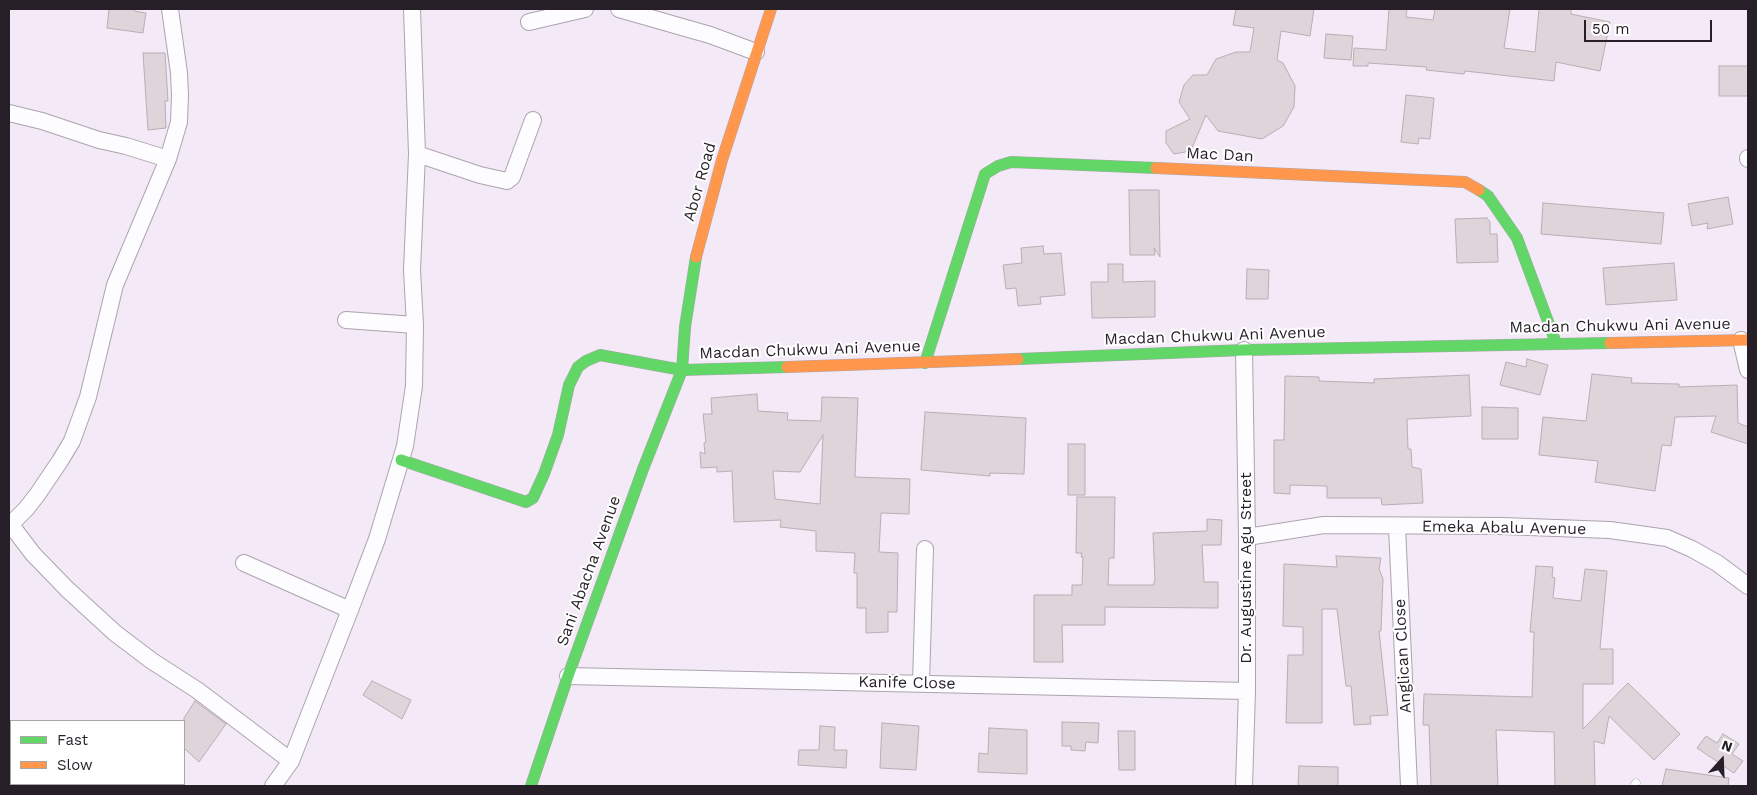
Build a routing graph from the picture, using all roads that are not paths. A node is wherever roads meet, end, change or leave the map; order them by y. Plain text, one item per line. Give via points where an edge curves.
1 (170, 9) edge
2 (412, 9) edge
3 (585, 9) edge
4 (619, 9) edge
5 (771, 9) edge
6 (529, 22) dead end
7 (756, 52) junction
8 (9, 113) edge
9 (533, 120) dead end
10 (417, 154) junction
11 (168, 159) junction
12 (346, 320) dead end
13 (415, 325) junction
14 (1745, 340) edge
15 (1556, 343) junction
16 (1244, 350) junction
17 (925, 363) junction
18 (682, 370) junction
19 (1748, 370) edge
20 (401, 460) junction
21 (10, 526) edge
22 (1397, 526) junction
23 (1247, 537) junction
24 (926, 549) dead end
25 (244, 563) dead end
26 (1748, 586) edge
27 (350, 610) junction
28 (568, 676) junction
29 (921, 683) junction
30 (1247, 691) junction
31 (291, 761) junction
32 (273, 786) edge
33 (531, 786) edge
34 (1244, 786) edge
35 (1409, 786) edge

1 - 11 street via 179,73 180,122
2 - 10 street
3 - 6 street
4 - 7 street
5 - 7 street, Abor Road
7 - 18 street, Abor Road via 695,260
8 - 11 street
9 - 10 street via 512,177 507,182
10 - 13 street via 412,270
11 - 21 street via 115,285 88,397 72,441 37,495
12 - 13 street
13 - 20 street via 414,386
14 - 15 street, Macdan Chukwu Ani Avenue
14 - 19 street
15 - 16 street, Macdan Chukwu Ani Avenue
15 - 17 street, Mac Dan via 1517,238 1488,196 1465,182 1011,162 986,174
16 - 17 street, Macdan Chukwu Ani Avenue
16 - 23 street, Dr. Augustine Agu Street
17 - 18 street, Macdan Chukwu Ani Avenue
18 - 20 street, Macdan Chukwu Ani Avenue via 600,355 578,367 569,385 558,435 544,474 533,498 526,502
18 - 28 street, Sani Abacha Avenue
20 - 27 street via 377,539
21 - 31 street via 67,589 114,633
22 - 23 street, Emeka Abalu Avenue via 1324,525
22 - 26 street, Emeka Abalu Avenue via 1564,528 1646,534 1692,548
22 - 35 street, Anglican Close
23 - 30 street, Dr. Augustine Agu Street
24 - 29 street
25 - 27 street
27 - 31 street
28 - 29 street, Kanife Close
28 - 33 street, Sani Abacha Avenue
29 - 30 street, Kanife Close
30 - 34 street, Dr. Augustine Agu Street
31 - 32 street

